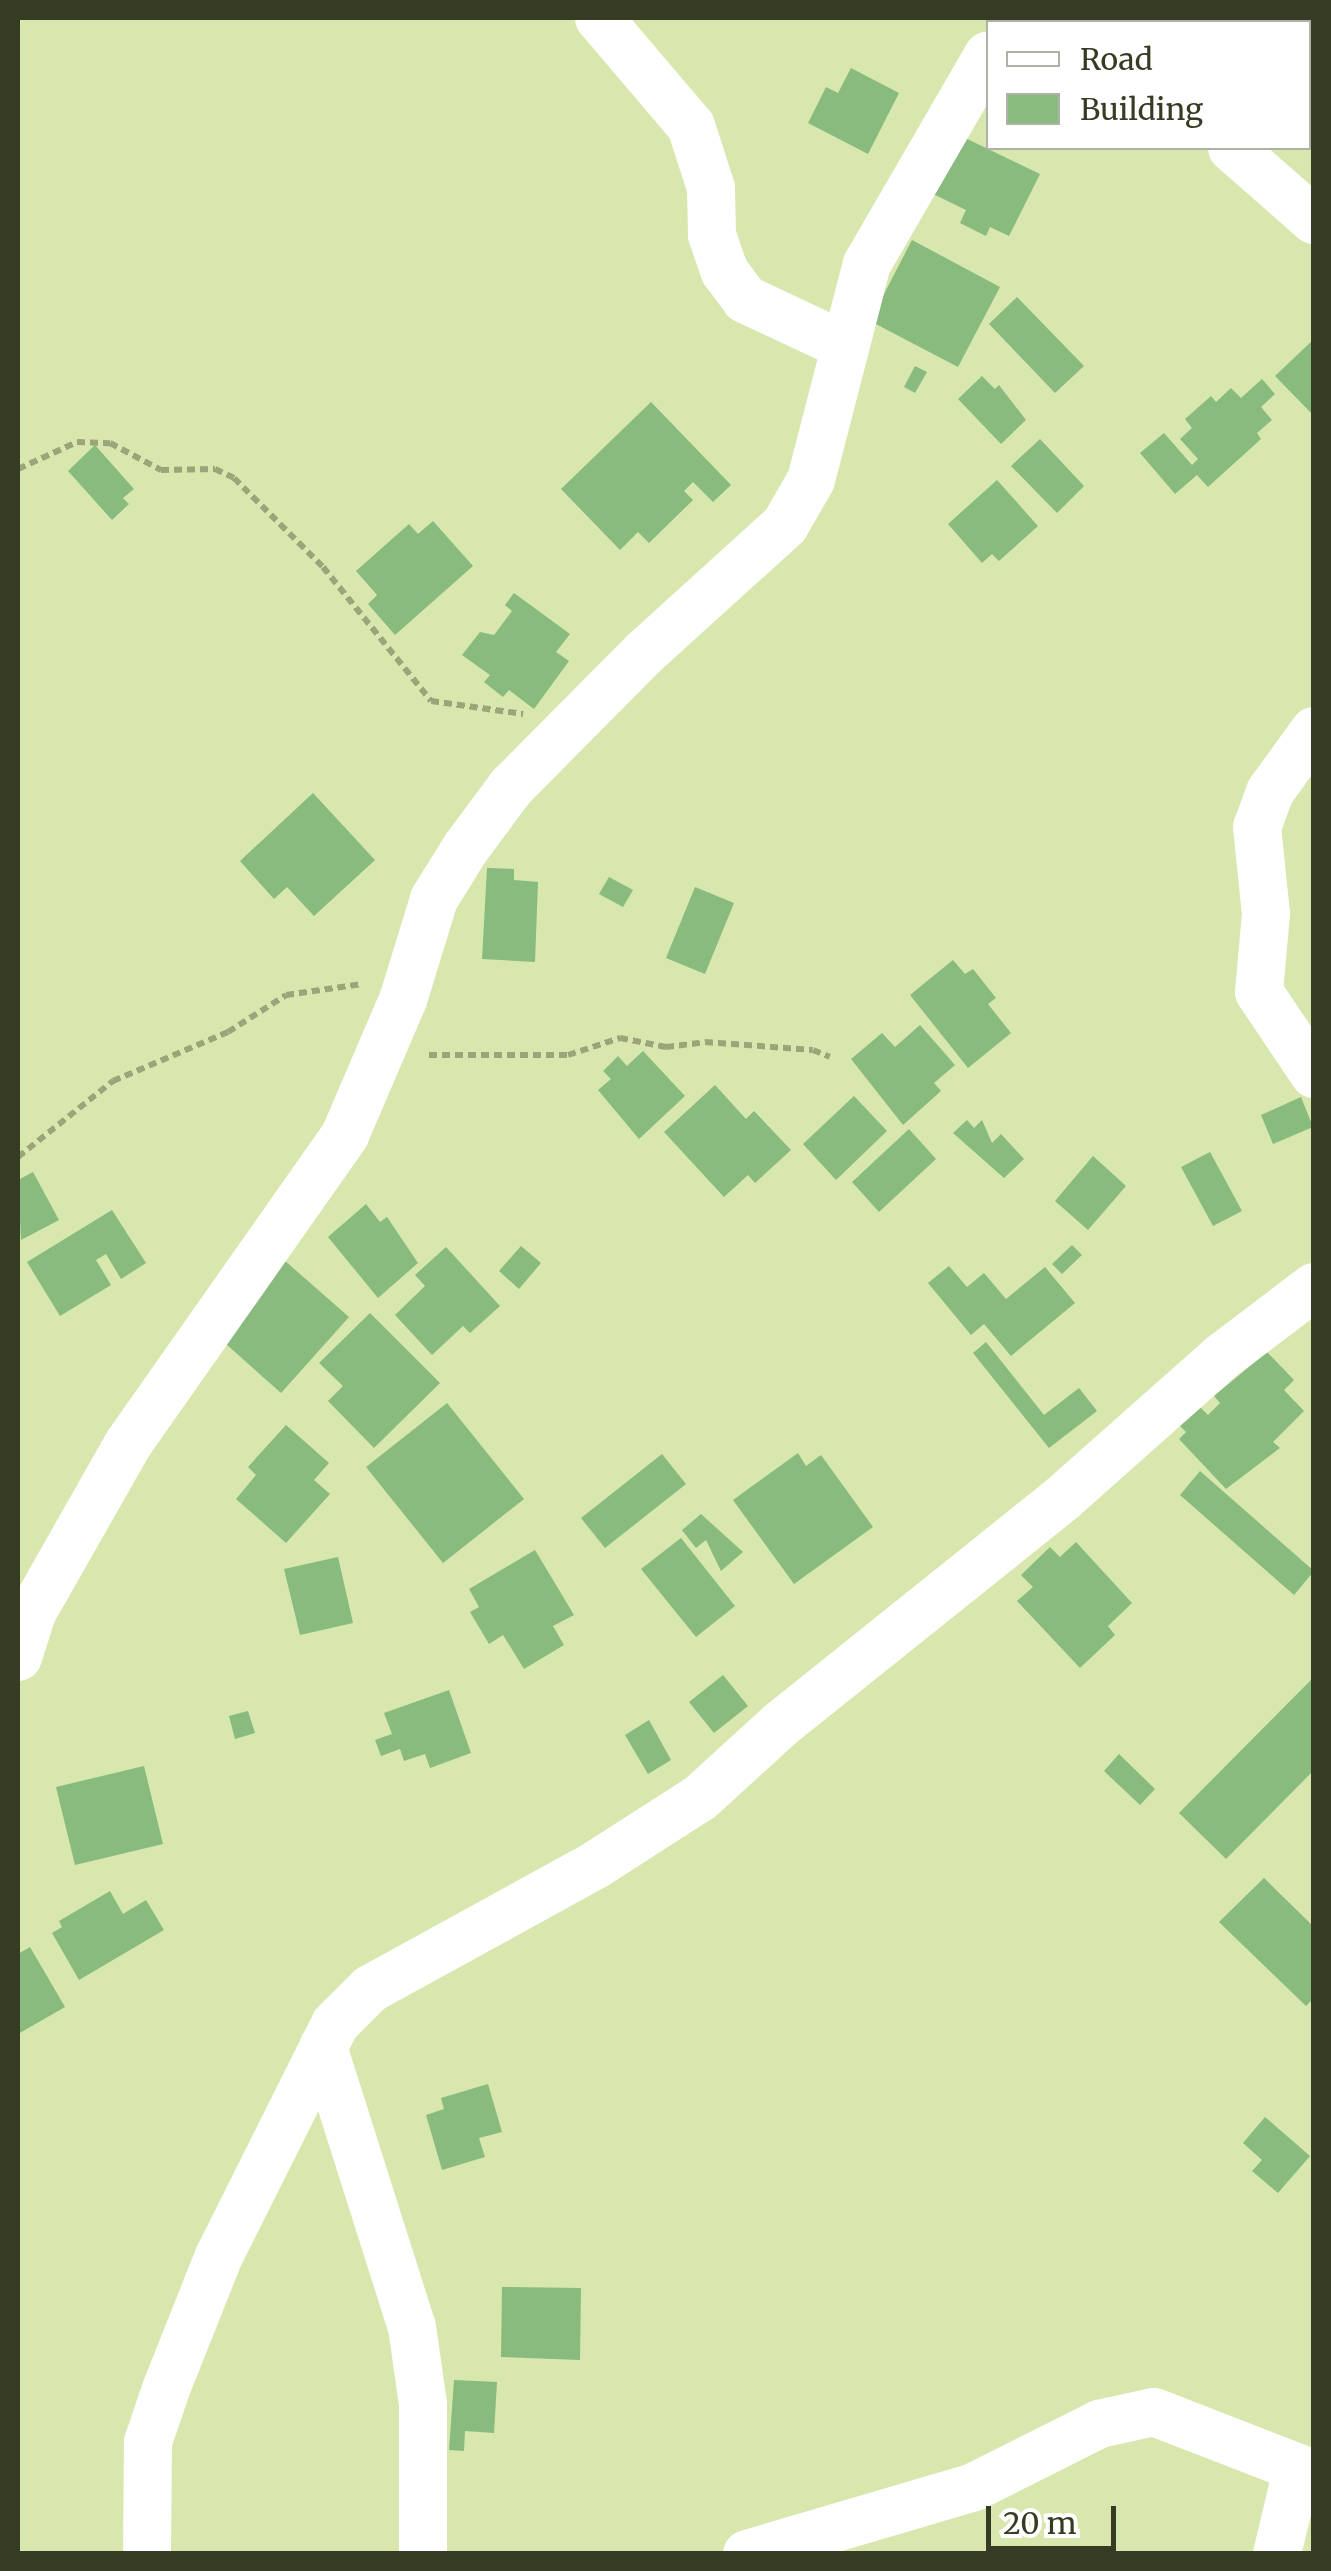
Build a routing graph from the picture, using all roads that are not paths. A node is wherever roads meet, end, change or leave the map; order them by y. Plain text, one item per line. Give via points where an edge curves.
1 (598, 18) edge
2 (986, 58) edge
3 (1234, 150) edge
4 (1314, 220) edge
5 (844, 346) junction
6 (1314, 731) edge
7 (1314, 1074) edge
8 (1314, 1287) edge
9 (18, 1657) edge
10 (324, 2047) junction
11 (1305, 2472) edge
12 (147, 2554) edge
13 (423, 2554) edge
14 (747, 2554) edge
15 (1276, 2554) edge

1 - 5 street via 691,126 711,188 712,235 744,299
2 - 5 street via 867,264
3 - 4 street
5 - 9 street via 811,480 785,525 511,787 465,849 434,900 382,1054 345,1136 91,1505 32,1613
6 - 7 street via 1270,792 1257,827 1266,914 1258,992
8 - 10 street via 1223,1356 1050,1509 700,1798 548,1893 370,1989 335,2024
10 - 12 street via 219,2256 166,2389 148,2442
10 - 13 street via 375,2192 412,2327 423,2404
11 - 14 street via 1196,2423 1154,2412 1100,2424 974,2487
11 - 15 street

